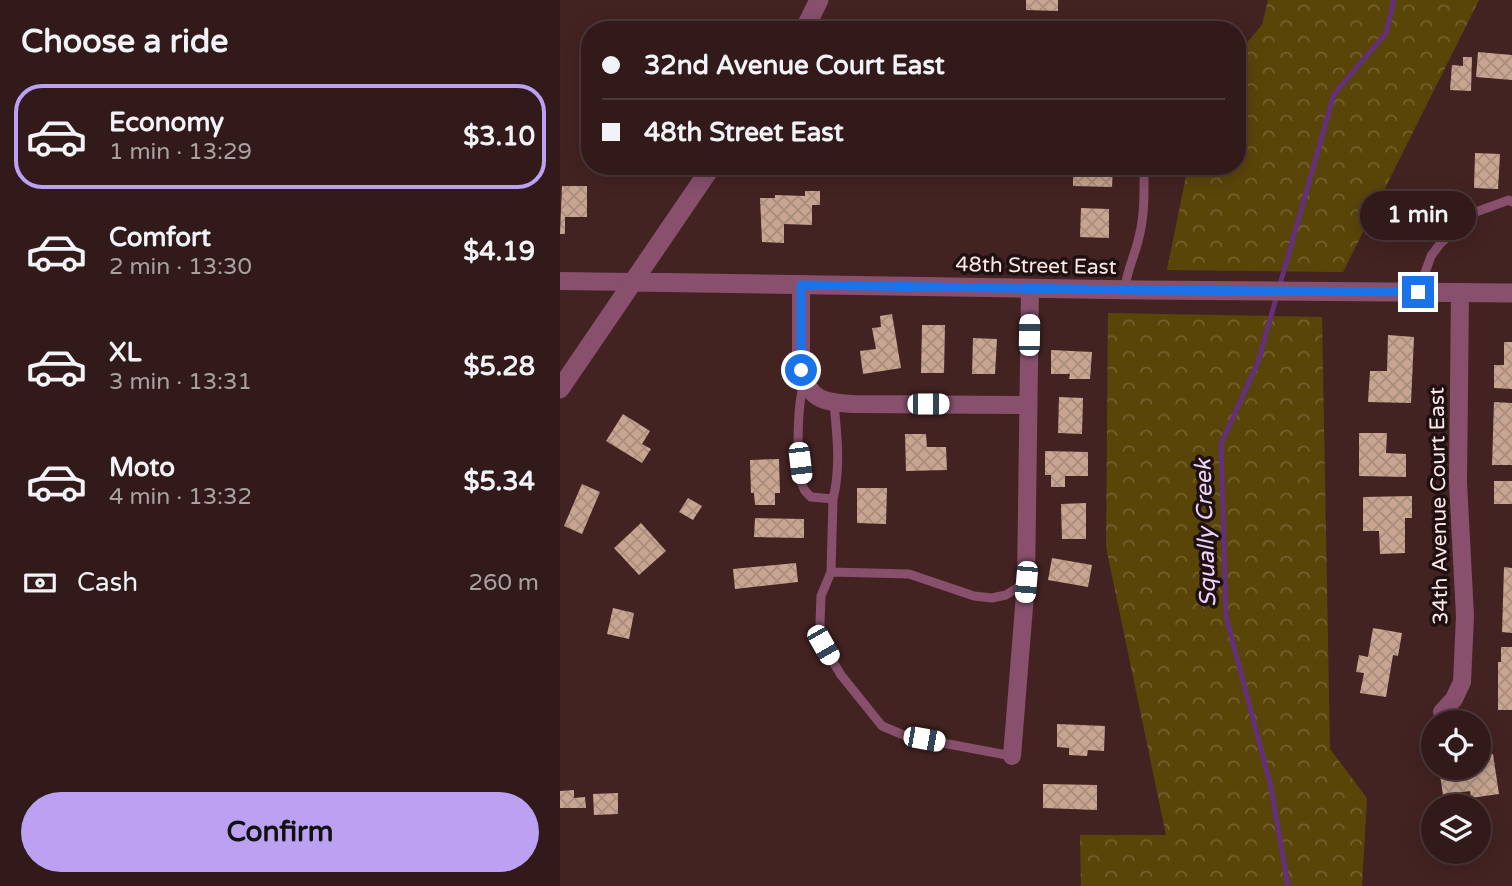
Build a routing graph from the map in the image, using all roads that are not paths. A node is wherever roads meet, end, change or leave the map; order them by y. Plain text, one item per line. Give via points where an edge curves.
1 (819, 0) edge
2 (808, 21) edge
3 (706, 175) edge
4 (1144, 175) edge
5 (1512, 202) edge
6 (560, 281) edge
7 (633, 282) junction
8 (801, 285) junction
9 (1030, 289) junction
10 (1132, 290) junction
11 (1418, 292) junction
12 (1460, 292) junction
13 (1512, 293) edge
14 (808, 387) junction
15 (560, 389) edge
16 (834, 403) junction
17 (1028, 405) junction
18 (833, 499) junction
19 (831, 572) junction
20 (1026, 582) junction
21 (1444, 710) edge
22 (1012, 756) joint

1 - 2 street
3 - 7 street
4 - 10 lane via 1140,237 1126,276
5 - 11 lane via 1473,213 1440,244 1430,256
6 - 7 street, 48th Street East
7 - 8 street, 48th Street East
7 - 15 street
8 - 9 street, 48th Street East
8 - 14 street via 800,357
9 - 10 street, 48th Street East
9 - 17 street
10 - 11 street, 48th Street East
11 - 12 street, 48th Street East
12 - 13 street, 48th Street East
12 - 21 street, 34th Avenue Court East via 1458,482 1465,629 1462,682
14 - 16 street via 819,399
14 - 18 lane via 799,394 803,488 811,497
16 - 17 street
16 - 18 lane via 839,464
17 - 20 street
18 - 19 lane
19 - 20 lane via 909,574 992,598
19 - 22 lane via 821,596 823,645 882,726 906,736
20 - 22 street

